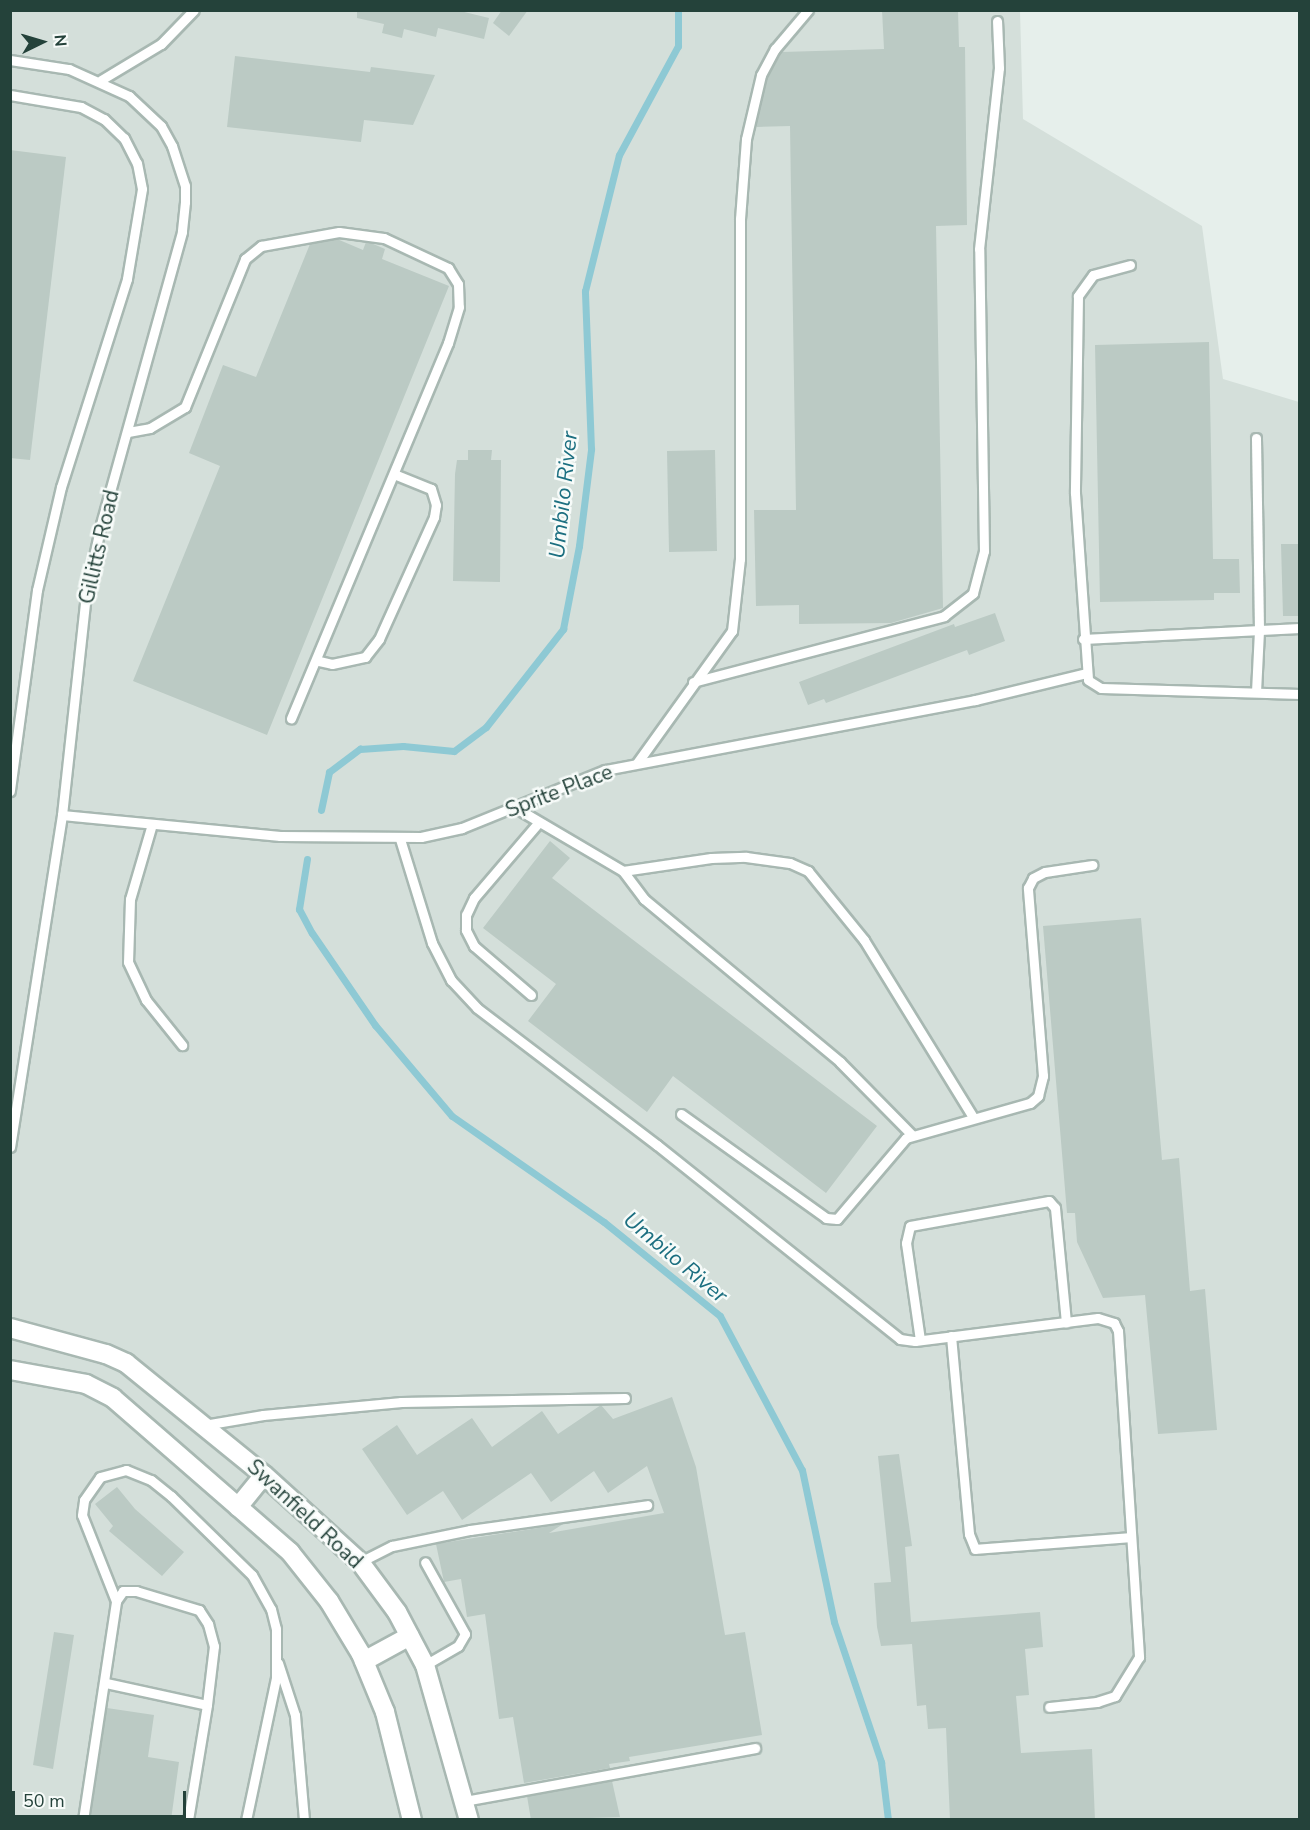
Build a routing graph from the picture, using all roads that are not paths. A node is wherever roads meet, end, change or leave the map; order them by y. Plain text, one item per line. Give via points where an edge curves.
1 (194, 10) edge
2 (808, 10) edge
3 (997, 21) dead end
4 (10, 60) edge
5 (101, 80) junction
6 (10, 95) edge
7 (1130, 265) dead end
8 (128, 432) junction
9 (1256, 438) dead end
10 (396, 475) junction
11 (1299, 628) edge
12 (1259, 630) junction
13 (1083, 639) junction
14 (319, 661) junction
15 (1087, 673) junction
16 (693, 682) junction
17 (1256, 692) junction
18 (1299, 694) edge
19 (291, 718) dead end
20 (638, 763) junction
21 (10, 791) edge
22 (516, 808) junction
23 (62, 815) junction
24 (539, 822) junction
25 (152, 824) junction
26 (400, 839) junction
27 (1092, 865) dead end
28 (623, 871) junction
29 (531, 995) dead end
30 (182, 1045) dead end
31 (681, 1114) dead end
32 (973, 1117) junction
33 (14, 1122) edge
34 (912, 1135) junction
35 (10, 1147) edge
36 (1066, 1322) junction
37 (10, 1328) edge
38 (951, 1336) junction
39 (920, 1340) junction
40 (10, 1370) edge
41 (625, 1398) dead end
42 (204, 1425) junction
43 (264, 1475) junction
44 (647, 1505) dead end
45 (238, 1507) junction
46 (1131, 1537) junction
47 (360, 1562) junction
48 (425, 1562) dead end
49 (116, 1601) junction
50 (410, 1636) junction
51 (364, 1661) junction
52 (277, 1662) junction
53 (425, 1665) junction
54 (106, 1683) junction
55 (207, 1705) junction
56 (1049, 1707) dead end
57 (755, 1748) dead end
58 (465, 1801) junction
59 (83, 1820) edge
60 (188, 1820) edge
61 (246, 1820) edge
62 (304, 1820) edge
63 (412, 1820) edge
64 (469, 1820) edge

1 - 5 lane via 161,44
2 - 16 lane via 775,49 752,103 740,219 737,601 732,632 720,654
3 - 16 lane via 999,68 979,249 984,551 974,593 944,616
4 - 5 lane, Gillitts Road via 69,69
5 - 8 lane, Gillitts Road via 129,96 161,126 180,165 185,186 182,232
6 - 21 lane via 81,107 104,119 124,138 137,163 142,189 127,279 61,487 37,590
7 - 13 lane via 1093,275 1078,296 1075,493
8 - 10 lane via 150,428 185,406 251,250 274,242 339,232 384,238 448,268 458,284 459,307 448,343
8 - 23 lane, Gillitts Road via 86,594
9 - 12 lane
10 - 14 lane
10 - 14 lane via 431,489 436,505 434,517 379,639 365,657 341,663
11 - 12 lane
12 - 13 lane
12 - 17 lane
13 - 15 lane
14 - 19 lane
15 - 17 lane via 1088,680 1101,688
15 - 20 lane, Sprite Place via 975,700
16 - 20 lane
17 - 18 lane
20 - 22 lane, Sprite Place via 577,779
22 - 24 lane
22 - 26 lane, Sprite Place via 462,828
23 - 25 lane, Sprite Place
23 - 33 lane, Gillitts Road
24 - 28 lane
24 - 29 lane via 474,898 466,915 466,930 474,946
25 - 26 lane, Sprite Place via 280,836
25 - 30 lane via 130,899 128,962 146,1000
26 - 39 lane via 432,943 451,980 477,1008 657,1145 900,1339
27 - 32 lane via 1045,872 1033,878 1028,888 1043,1076 1038,1096 1021,1107
28 - 32 lane via 746,857 790,863 808,871 864,940
28 - 34 lane via 644,899 840,1062
31 - 34 lane via 832,1219 843,1215 896,1147
32 - 34 lane
33 - 35 lane, Gillitts Road
36 - 38 lane
36 - 39 lane via 1055,1208 1049,1201 910,1226 906,1243
36 - 46 lane via 1107,1319 1118,1331
37 - 42 street, Swanfield Road via 106,1354 126,1364
38 - 39 lane
38 - 46 lane via 969,1534 975,1549
40 - 45 street, Swanfield Road via 86,1384 113,1398
41 - 42 lane via 401,1402 262,1415
42 - 43 street, Swanfield Road
43 - 45 street
43 - 47 street, Swanfield Road
44 - 47 lane via 392,1545
45 - 51 street, Swanfield Road via 290,1552 328,1601
46 - 56 lane via 1140,1642 1134,1670 1115,1696
47 - 50 street, Swanfield Road via 398,1612
48 - 53 lane via 465,1634 458,1646
49 - 52 lane via 82,1515 84,1500 100,1477 126,1470 151,1480 171,1496 252,1575 271,1609
49 - 54 lane
49 - 55 lane via 129,1589 199,1611 208,1624 214,1646
50 - 51 street
50 - 53 street, Swanfield Road
51 - 63 street, Swanfield Road via 385,1712
52 - 61 lane
52 - 62 lane via 295,1714
53 - 58 street, Swanfield Road
54 - 55 lane
54 - 59 lane
55 - 60 lane
57 - 58 lane
58 - 64 street, Swanfield Road

